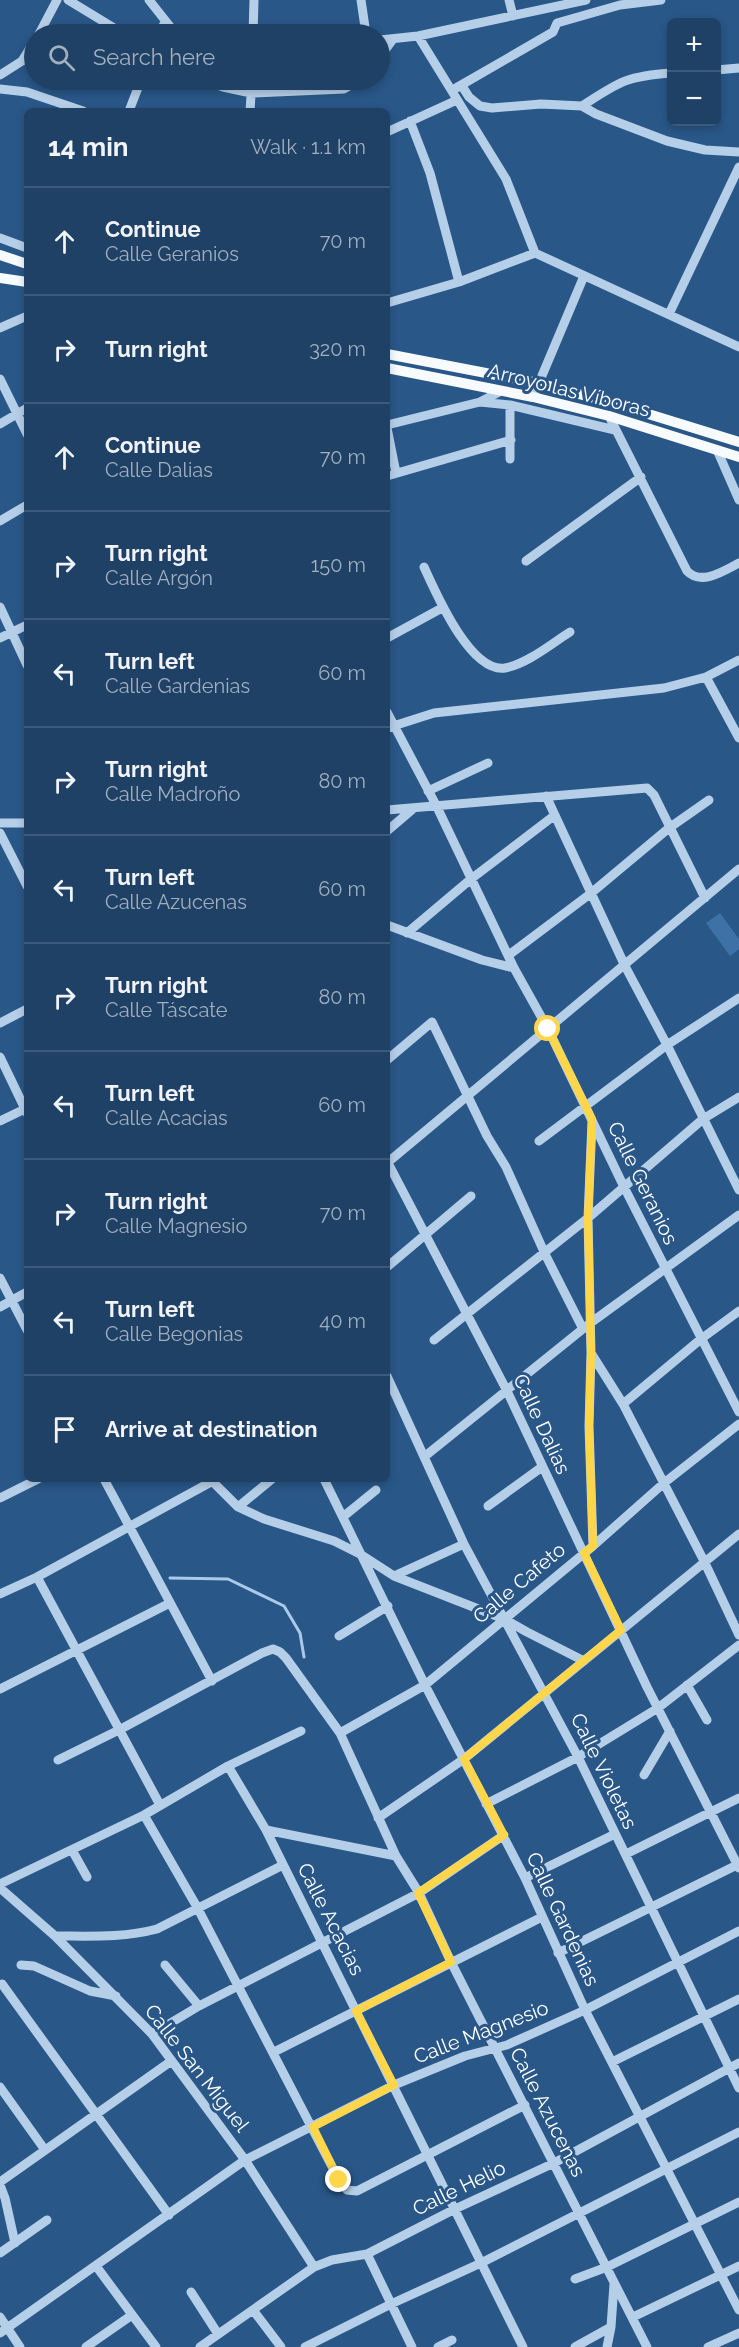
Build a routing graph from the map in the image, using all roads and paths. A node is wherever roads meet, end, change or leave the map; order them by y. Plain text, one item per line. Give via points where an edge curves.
1 (57, 0) edge
2 (68, 0) edge
3 (149, 0) edge
4 (254, 0) edge
5 (361, 0) edge
6 (509, 0) edge
7 (586, 0) edge
8 (596, 0) edge
9 (661, 0) edge
10 (556, 7) junction
11 (598, 10) junction
12 (513, 16) junction
13 (165, 22) edge
14 (557, 23) junction
15 (44, 24) edge
16 (108, 24) edge
17 (253, 24) edge
18 (365, 24) edge
19 (418, 36) junction
20 (390, 39) edge
21 (393, 39) junction
22 (390, 43) edge
23 (24, 58) edge
24 (739, 68) edge
25 (721, 70) edge
26 (667, 74) edge
27 (0, 75) edge
28 (462, 86) junction
29 (0, 89) edge
30 (137, 90) edge
31 (237, 90) edge
32 (251, 90) edge
33 (321, 90) edge
34 (451, 91) junction
35 (251, 93) junction
36 (457, 100) junction
37 (582, 106) junction
38 (73, 108) edge
39 (130, 108) edge
40 (250, 108) edge
41 (410, 121) junction
42 (390, 131) edge
43 (739, 152) edge
44 (739, 167) edge
45 (737, 178) edge
46 (0, 238) edge
47 (24, 247) edge
48 (535, 253) junction
49 (0, 255) edge
50 (24, 263) edge
51 (584, 276) junction
52 (0, 278) edge
53 (24, 282) edge
54 (459, 282) junction
55 (390, 302) edge
56 (669, 314) junction
57 (24, 317) edge
58 (0, 328) edge
59 (739, 347) edge
60 (390, 355) edge
61 (390, 369) edge
62 (0, 379) edge
63 (538, 383) junction
64 (501, 390) junction
65 (533, 397) junction
66 (480, 402) junction
67 (510, 405) junction
68 (24, 410) edge
69 (17, 414) junction
70 (609, 416) junction
71 (0, 424) edge
72 (390, 426) edge
73 (24, 428) edge
74 (615, 430) junction
75 (511, 440) junction
76 (739, 442) edge
77 (717, 450) junction
78 (390, 456) edge
79 (739, 457) edge
80 (510, 459) dead end
81 (392, 475) edge
82 (640, 477) junction
83 (739, 500) edge
84 (24, 507) edge
85 (0, 522) edge
86 (526, 561) dead end
87 (739, 563) edge
88 (424, 567) dead end
89 (0, 607) edge
90 (442, 608) junction
91 (24, 626) edge
92 (13, 632) junction
93 (570, 632) dead end
94 (390, 636) edge
95 (0, 638) edge
96 (24, 658) edge
97 (739, 660) edge
98 (706, 676) junction
99 (390, 727) edge
100 (739, 738) edge
101 (488, 763) dead end
102 (428, 791) junction
103 (546, 796) junction
104 (709, 800) dead end
105 (436, 805) junction
106 (414, 808) junction
107 (390, 810) edge
108 (555, 815) junction
109 (0, 823) edge
110 (24, 823) edge
111 (390, 828) edge
112 (669, 828) junction
113 (0, 833) edge
114 (739, 869) edge
115 (471, 879) junction
116 (24, 880) edge
117 (590, 894) junction
118 (705, 898) junction
119 (390, 926) edge
120 (407, 933) junction
121 (509, 956) junction
122 (625, 966) junction
123 (514, 968) junction
124 (739, 998) edge
125 (24, 1011) edge
126 (0, 1023) edge
127 (548, 1029) junction
128 (667, 1045) junction
129 (0, 1057) edge
130 (390, 1057) edge
131 (468, 1096) junction
132 (739, 1097) edge
133 (585, 1105) junction
134 (24, 1106) edge
135 (24, 1111) edge
136 (592, 1119) junction
137 (703, 1119) junction
138 (0, 1121) edge
139 (539, 1141) dead end
140 (390, 1160) edge
141 (390, 1167) edge
142 (624, 1187) junction
143 (739, 1190) edge
144 (471, 1196) dead end
145 (739, 1215) edge
146 (588, 1218) junction
147 (427, 1234) junction
148 (544, 1254) junction
149 (390, 1265) edge
150 (665, 1268) junction
151 (0, 1278) edge
152 (24, 1294) edge
153 (12, 1300) junction
154 (0, 1307) edge
155 (739, 1311) edge
156 (467, 1314) junction
157 (24, 1324) edge
158 (586, 1327) junction
159 (701, 1338) junction
160 (434, 1340) dead end
161 (591, 1353) junction
162 (390, 1383) edge
163 (507, 1391) junction
164 (624, 1404) junction
165 (739, 1412) edge
166 (739, 1424) edge
167 (424, 1457) junction
168 (542, 1467) junction
169 (32, 1482) edge
170 (106, 1482) edge
171 (206, 1482) edge
172 (212, 1482) edge
173 (268, 1482) edge
174 (326, 1482) edge
175 (664, 1483) junction
176 (376, 1490) dead end
177 (0, 1498) edge
178 (488, 1506) dead end
179 (237, 1507) junction
180 (344, 1516) junction
181 (129, 1526) junction
182 (739, 1534) edge
183 (464, 1544) junction
184 (593, 1546) junction
185 (584, 1553) junction
186 (360, 1554) junction
187 (704, 1561) junction
188 (37, 1576) junction
189 (394, 1576) junction
190 (0, 1594) edge
191 (170, 1603) junction
192 (387, 1606) junction
193 (504, 1619) junction
194 (621, 1630) junction
195 (739, 1633) edge
196 (339, 1636) dead end
197 (739, 1645) edge
198 (76, 1650) junction
199 (584, 1661) junction
200 (212, 1681) junction
201 (425, 1685) junction
202 (687, 1685) junction
203 (0, 1689) edge
204 (545, 1694) junction
205 (658, 1708) junction
206 (707, 1720) dead end
207 (119, 1730) junction
208 (301, 1731) dead end
209 (670, 1731) junction
210 (340, 1732) junction
211 (578, 1757) junction
212 (464, 1759) junction
213 (58, 1760) dead end
214 (228, 1766) junction
215 (644, 1775) dead end
216 (739, 1798) edge
217 (486, 1804) junction
218 (160, 1805) junction
219 (711, 1813) junction
220 (144, 1815) junction
221 (378, 1818) junction
222 (266, 1830) junction
223 (615, 1834) junction
224 (504, 1835) junction
225 (72, 1850) junction
226 (626, 1854) junction
227 (396, 1856) junction
228 (283, 1865) junction
229 (738, 1866) edge
230 (87, 1877) dead end
231 (525, 1878) junction
232 (0, 1886) edge
233 (418, 1893) junction
234 (651, 1906) junction
235 (197, 1907) junction
236 (542, 1917) junction
237 (739, 1931) edge
238 (55, 1936) junction
239 (322, 1941) junction
240 (558, 1953) junction
241 (451, 1962) junction
242 (677, 1962) junction
243 (21, 1965) dead end
244 (165, 1965) dead end
245 (2, 1983) dead end
246 (238, 1985) junction
247 (116, 1996) junction
248 (739, 1999) edge
249 (199, 2006) junction
250 (585, 2010) junction
251 (356, 2011) junction
252 (703, 2017) junction
253 (152, 2034) junction
254 (496, 2049) junction
255 (274, 2052) junction
256 (170, 2062) junction
257 (612, 2062) junction
258 (739, 2063) edge
259 (729, 2068) junction
260 (394, 2085) junction
261 (0, 2087) edge
262 (739, 2088) edge
263 (525, 2105) junction
264 (95, 2115) junction
265 (640, 2116) junction
266 (313, 2127) junction
267 (739, 2132) edge
268 (45, 2151) junction
269 (428, 2156) junction
270 (245, 2160) junction
271 (554, 2163) junction
272 (666, 2167) junction
273 (0, 2183) edge
274 (739, 2202) edge
275 (455, 2209) junction
276 (580, 2213) junction
277 (169, 2215) junction
278 (47, 2220) dead end
279 (695, 2225) junction
280 (15, 2243) junction
281 (0, 2253) edge
282 (367, 2254) junction
283 (481, 2263) junction
284 (96, 2266) junction
285 (739, 2266) edge
286 (315, 2267) junction
287 (607, 2267) junction
288 (721, 2275) junction
289 (575, 2279) dead end
290 (615, 2281) junction
291 (191, 2292) dead end
292 (391, 2304) junction
293 (253, 2310) junction
294 (739, 2310) edge
295 (132, 2315) junction
296 (0, 2317) edge
297 (633, 2317) junction
298 (611, 2327) junction
299 (4, 2331) edge
300 (739, 2333) edge
301 (218, 2334) junction
302 (452, 2340) dead end
303 (20, 2347) edge
304 (86, 2347) edge
305 (156, 2347) edge
306 (200, 2347) edge
307 (281, 2347) edge
308 (305, 2347) edge
309 (412, 2347) edge
310 (438, 2347) edge
311 (523, 2347) edge
312 (575, 2347) edge
313 (607, 2347) edge
314 (647, 2347) edge
315 (708, 2347) edge

1 - 15 street
2 - 16 street
3 - 13 street
4 - 17 street
5 - 18 street
6 - 12 street
7 - 10 street
8 - 11 street
9 - 11 street
10 - 12 street
10 - 14 street
11 - 14 street
12 - 19 street
14 - 28 street via 553,32
19 - 21 street
19 - 34 street
20 - 21 street
21 - 22 street
23 - 27 street
24 - 25 street
26 - 37 street via 629,78
28 - 34 street
28 - 37 street via 480,106 492,108
29 - 38 street via 27,92
30 - 39 street
31 - 35 street
32 - 35 street
33 - 35 street
34 - 36 street
35 - 40 street
36 - 41 street
36 - 48 street via 506,179
37 - 43 street via 667,141 705,150
41 - 42 street
41 - 54 street via 430,173
44 - 45 street
45 - 56 street
46 - 47 street
48 - 51 street
48 - 54 street
49 - 50 main road
51 - 56 street
51 - 63 street
52 - 53 main road
54 - 55 street
56 - 59 street
57 - 58 street
60 - 63 main road, Arroyo las Víboras
61 - 64 main road, Arroyo las Víboras
62 - 69 street
63 - 65 street
63 - 76 main road, Arroyo las Víboras
64 - 65 main road, Arroyo las Víboras
64 - 66 street
65 - 70 main road, Arroyo las Víboras
66 - 67 street
66 - 72 street
67 - 74 street
67 - 75 street
68 - 69 street
69 - 71 street
69 - 73 street
70 - 74 street
70 - 77 main road, Arroyo las Víboras
74 - 82 street
75 - 80 street
75 - 81 street
77 - 79 main road, Arroyo las Víboras
77 - 83 street
78 - 81 street
82 - 86 street
82 - 87 street via 692,576 707,577
84 - 85 street
88 - 90 street
89 - 92 street
90 - 93 street via 480,660 494,667 515,664
90 - 94 street
91 - 92 street
92 - 95 street
92 - 96 street
97 - 98 street
98 - 99 street via 664,688 434,713
98 - 100 street
99 - 102 street, Calle Geranios
101 - 102 street
102 - 105 street, Calle Geranios
103 - 105 street
103 - 108 street
103 - 112 street via 647,788
104 - 112 street
105 - 106 street
105 - 115 street, Calle Geranios
106 - 107 street
106 - 111 street
108 - 115 street
108 - 117 street
109 - 110 street
112 - 117 street
112 - 118 street
113 - 116 street
114 - 118 street
115 - 120 street
115 - 121 street, Calle Geranios
117 - 121 street
117 - 122 street
118 - 122 street
119 - 120 street
120 - 123 street
121 - 123 street, Calle Geranios
122 - 127 street
122 - 128 street
123 - 127 street, Calle Geranios
124 - 128 street
125 - 126 street
127 - 131 street
127 - 133 street, Calle Geranios
128 - 133 street
128 - 137 street
129 - 134 street
130 - 131 street via 432,1022
131 - 140 street
131 - 148 street via 506,1167
132 - 137 street
133 - 136 street, Calle Geranios
133 - 139 street
135 - 138 street
136 - 142 street, Calle Geranios
136 - 146 street
137 - 142 street
137 - 143 street
141 - 147 street, Calle Dalias
142 - 146 street
142 - 150 street, Calle Geranios
144 - 147 street
145 - 150 street
146 - 148 street
146 - 158 street
147 - 149 street
147 - 156 street, Calle Dalias
148 - 156 street
148 - 158 street
150 - 158 street
150 - 159 street, Calle Geranios
151 - 153 street
152 - 153 street
153 - 154 street
153 - 157 street
155 - 159 street
156 - 160 street
156 - 163 street, Calle Dalias
158 - 161 street
158 - 163 street
159 - 164 street
159 - 165 street, Calle Geranios
161 - 164 street
161 - 184 street
162 - 167 street, Calle Violetas
163 - 167 street
163 - 168 street, Calle Dalias
164 - 175 street
166 - 175 street, Calle Cafeto
167 - 183 street, Calle Violetas
168 - 178 street
168 - 185 street, Calle Dalias
169 - 177 street
170 - 181 street
171 - 181 street
172 - 179 street
173 - 179 street
174 - 180 street, Calle Gardenias
175 - 184 street, Calle Cafeto
175 - 187 street
176 - 180 street
179 - 186 street
180 - 186 street, Calle Gardenias
181 - 188 street
181 - 191 street
182 - 187 street
183 - 189 street
183 - 193 street, Calle Violetas
184 - 185 street, Calle Cafeto
185 - 193 street, Calle Cafeto
185 - 194 street, Calle Dalias
186 - 189 street
186 - 192 street, Calle Gardenias
187 - 194 street
187 - 195 street
188 - 190 street
188 - 198 street
189 - 193 street
191 - 198 street
191 - 200 street
192 - 196 street
192 - 201 street, Calle Gardenias
193 - 199 street
193 - 201 street, Calle Cafeto
193 - 204 street, Calle Violetas
194 - 199 street
194 - 205 street, Calle Dalias
197 - 202 street
198 - 203 street
198 - 207 street
199 - 204 street
200 - 207 street
200 - 210 street, Calle Azucenas via 273,1649 286,1658
201 - 210 street, Calle Cafeto
201 - 212 street, Calle Gardenias
202 - 205 street
202 - 206 street
204 - 211 street, Calle Violetas
204 - 212 street
205 - 209 street, Calle Dalias
205 - 211 street
207 - 213 street
207 - 218 street
208 - 214 street
209 - 215 street
209 - 219 street, Calle Dalias
210 - 221 street, Calle Azucenas
211 - 217 street
211 - 223 street, Calle Violetas
212 - 217 street, Calle Gardenias
212 - 221 street
214 - 218 street
214 - 222 street, Calle Acacias
216 - 219 street
217 - 224 street, Calle Gardenias
218 - 220 street
219 - 226 street
219 - 229 street, Calle Dalias
220 - 225 street
220 - 235 street
221 - 227 street, Calle Azucenas
222 - 227 street, Calle Acacias
222 - 228 street, Calle Acacias
223 - 226 street, Calle Violetas
223 - 231 street
224 - 231 street, Calle Gardenias
224 - 233 street
225 - 230 street
225 - 232 street
226 - 234 street, Calle Violetas
227 - 233 street, Calle Azucenas
228 - 235 street
228 - 239 street, Calle Acacias
229 - 234 street
231 - 236 street, Calle Gardenias
232 - 238 street, Calle San Miguel
233 - 239 street
233 - 241 street, Calle Azucenas
234 - 240 street
234 - 242 street, Calle Violetas
235 - 238 street via 157,1929 139,1934
235 - 246 street
236 - 240 street, Calle Gardenias
236 - 241 street
237 - 242 street, Calle Magnesio
238 - 247 street, Calle San Miguel
239 - 246 street
239 - 251 street, Calle Acacias
240 - 250 street, Calle Gardenias
241 - 251 street
241 - 254 street, Calle Azucenas
242 - 250 street, Calle Magnesio
242 - 252 street, Calle Violetas
243 - 247 street via 34,1966 90,1991
244 - 249 street
245 - 264 street
246 - 249 street
246 - 255 street
247 - 253 street, Calle San Miguel
248 - 252 street
249 - 253 street
250 - 254 street, Calle Magnesio
250 - 257 street, Calle Gardenias
251 - 255 street
251 - 260 street, Calle Acacias
252 - 257 street
252 - 259 street, Calle Violetas
253 - 256 street, Calle San Miguel
254 - 260 street, Calle Magnesio via 465,2056
254 - 263 street, Calle Azucenas
255 - 266 street
256 - 264 street
256 - 270 street, Calle San Miguel
257 - 265 street, Calle Gardenias
258 - 259 street, Calle Helio
259 - 262 street, Calle Violetas
259 - 265 street, Calle Helio
260 - 266 street, Calle Magnesio
260 - 269 street, Calle Acacias
261 - 268 street
263 - 269 street
263 - 271 street, Calle Azucenas
264 - 268 street
264 - 277 street
265 - 271 street, Calle Helio
265 - 272 street, Calle Gardenias
266 - 269 street via 347,2190 357,2191
266 - 270 street, Calle Magnesio
267 - 272 street
268 - 273 street
269 - 275 street, Calle Acacias
270 - 277 street, Calle Magnesio
270 - 286 street, Calle San Miguel
271 - 275 street, Calle Helio
271 - 276 street, Calle Azucenas
272 - 276 street
272 - 279 street, Calle Gardenias
273 - 280 street
274 - 279 street
275 - 282 street, Calle Helio
275 - 283 street, Calle Acacias
276 - 283 street
276 - 287 street, Calle Azucenas
277 - 284 street, Calle Magnesio
278 - 280 street
279 - 287 street
279 - 288 street, Calle Gardenias
280 - 281 street
282 - 286 street, Calle Helio
282 - 292 street
283 - 292 street
283 - 311 street, Calle Acacias
284 - 295 street
284 - 299 street, Calle Magnesio
285 - 288 street
286 - 293 street, Calle Helio
287 - 289 street
287 - 290 street, Calle Azucenas
288 - 294 street, Calle Gardenias
288 - 297 street
290 - 297 street, Calle Azucenas
290 - 298 street
291 - 301 street
292 - 308 street
292 - 309 street
293 - 301 street, Calle Helio
293 - 307 street
295 - 304 street
295 - 305 street
296 - 299 street
297 - 314 street, Calle Azucenas
298 - 312 street
298 - 313 street
299 - 303 street
300 - 315 street
301 - 306 street, Calle Helio
302 - 310 street

